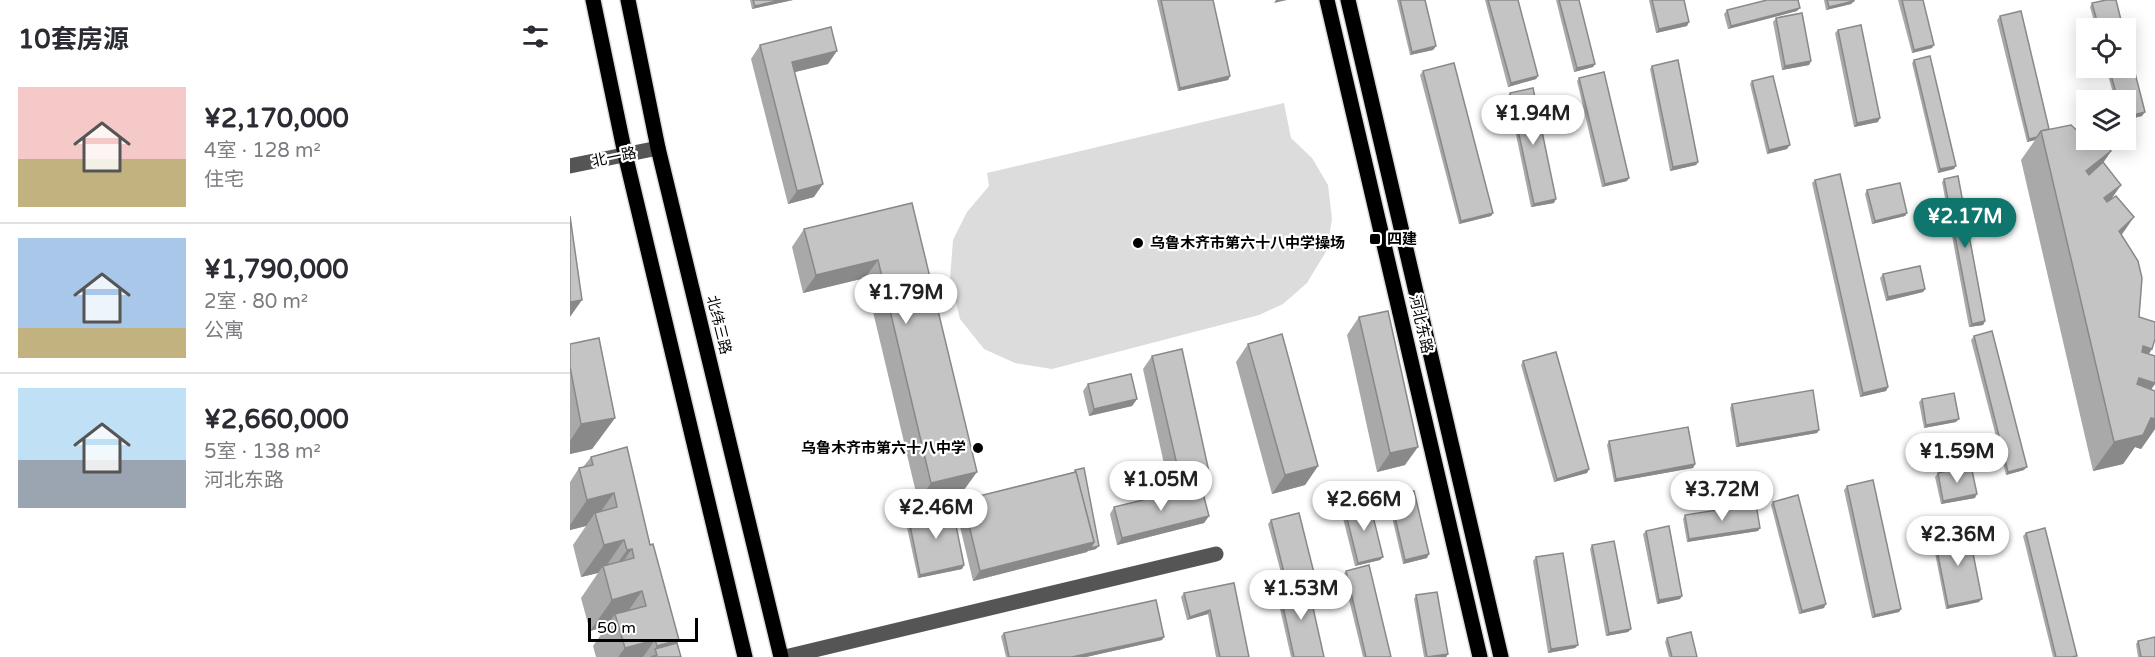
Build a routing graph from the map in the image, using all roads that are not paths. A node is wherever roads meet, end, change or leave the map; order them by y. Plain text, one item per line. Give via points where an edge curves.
1 (593, 0) edge
2 (628, 0) edge
3 (1327, 0) edge
4 (1348, 0) edge
5 (658, 148) junction
6 (624, 154) junction
7 (570, 166) edge
8 (1216, 554) dead end
9 (745, 657) edge
10 (783, 657) edge
11 (1480, 657) edge
12 (1502, 657) edge

1 - 6 main road
2 - 5 main road, 北纬三路
3 - 11 main road, 河北东路
4 - 12 main road
5 - 6 street, 北一路
5 - 10 main road, 北纬三路
6 - 7 street, 北一路
6 - 9 main road
8 - 10 street

